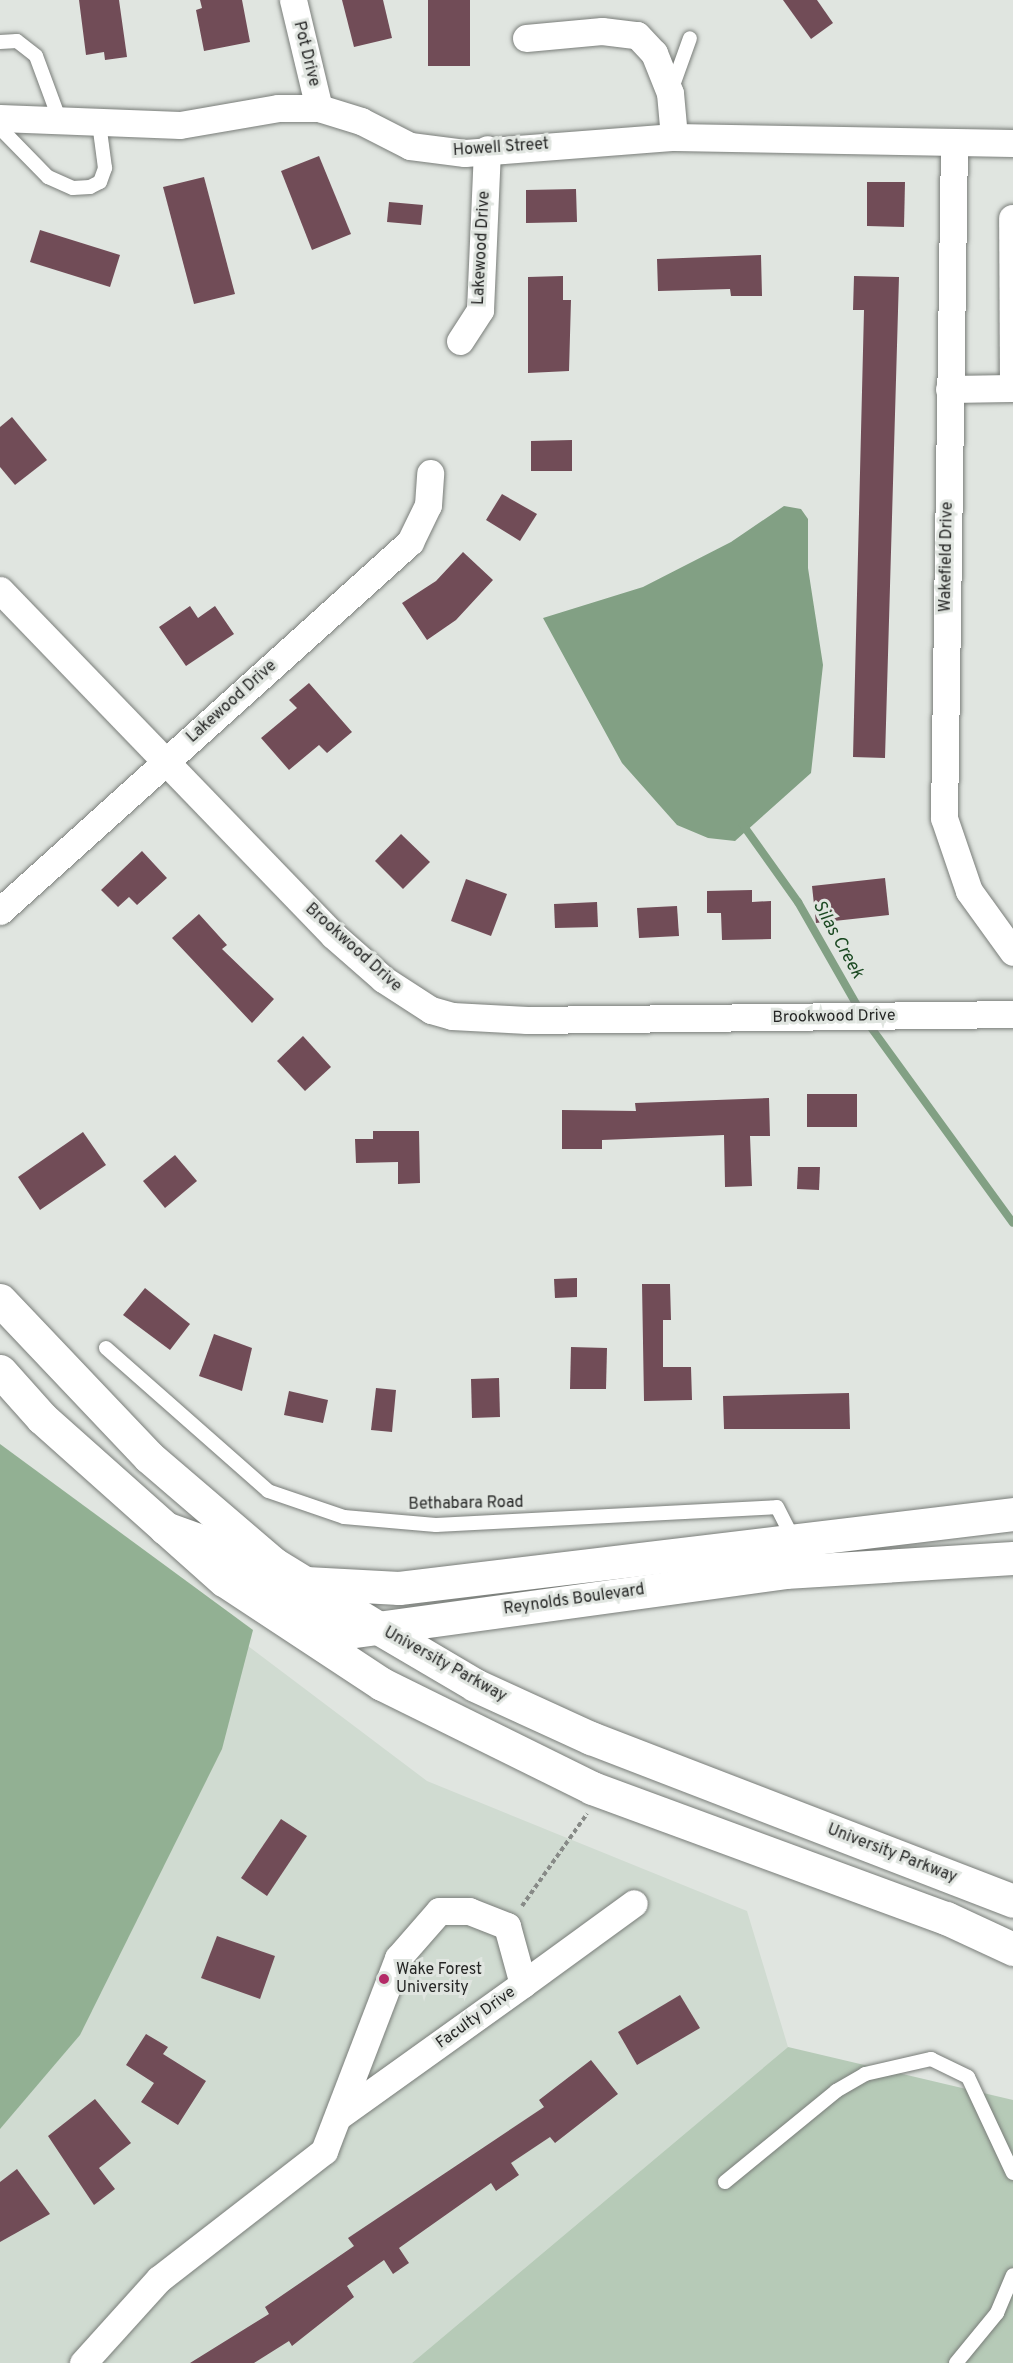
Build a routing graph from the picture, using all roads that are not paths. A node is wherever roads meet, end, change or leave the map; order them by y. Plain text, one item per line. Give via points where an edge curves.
1 (293, 0) edge
2 (526, 38) dead end
3 (690, 38) dead end
4 (0, 42) edge
5 (670, 93) junction
6 (319, 108) junction
7 (0, 118) edge
8 (60, 121) junction
9 (99, 123) junction
10 (0, 128) edge
11 (674, 137) junction
12 (954, 143) junction
13 (1013, 143) edge
14 (487, 149) junction
15 (1012, 218) edge
16 (460, 341) dead end
17 (949, 389) junction
18 (430, 473) dead end
19 (0, 590) edge
20 (166, 762) junction
21 (0, 911) edge
22 (1013, 952) edge
23 (1013, 1014) edge
24 (0, 1300) edge
25 (106, 1348) dead end
26 (0, 1371) edge
27 (1013, 1514) edge
28 (164, 1527) junction
29 (793, 1538) junction
30 (1013, 1558) edge
31 (306, 1583) junction
32 (375, 1626) junction
33 (1013, 1901) edge
34 (634, 1903) dead end
35 (1013, 1949) edge
36 (523, 1984) junction
37 (340, 2115) junction
38 (1013, 2173) edge
39 (725, 2182) dead end
40 (1013, 2275) edge
41 (83, 2363) edge
42 (956, 2363) edge

1 - 6 street, Pot Drive
2 - 5 street via 602,31 637,34 654,53
3 - 5 lane
4 - 8 lane via 17,40 36,56
5 - 11 street
6 - 9 street, Howell Street via 245,112 180,125
6 - 14 street, Howell Street via 410,146 443,152
7 - 8 street, Howell Street
8 - 9 street, Howell Street
9 - 10 lane via 105,150 100,182 73,188 48,177
11 - 12 street, Howell Street
11 - 14 street, Howell Street
12 - 13 street, Howell Street
12 - 17 street, Wakefield Drive
14 - 16 street, Lakewood Drive via 480,310
15 - 17 street via 1013,388
17 - 22 street, Wakefield Drive via 944,818 969,891
18 - 20 street, Lakewood Drive via 428,505 410,542
19 - 20 street, Brookwood Drive
20 - 21 street, Lakewood Drive
20 - 23 street, Brookwood Drive via 350,950 411,999 452,1016 637,1020
24 - 31 main road, University Parkway via 149,1457 274,1564
25 - 29 lane, Bethabara Road via 268,1491 344,1518 436,1525 777,1507
26 - 28 main road via 42,1418
27 - 29 main road, Reynolds Boulevard
28 - 32 main road, Reynolds Boulevard via 212,1545 327,1626 348,1632
28 - 35 main road via 290,1628 445,1719 592,1788 923,1910
29 - 31 main road, Reynolds Boulevard via 399,1588
30 - 32 main road, Reynolds Boulevard via 785,1572
31 - 32 main road, University Parkway
32 - 33 main road, University Parkway via 475,1685 591,1738
34 - 36 street
36 - 37 street, Faculty Drive
36 - 37 street, Faculty Drive via 507,1926 469,1911 439,1911 398,1958
37 - 41 street via 324,2151 159,2279
38 - 39 lane via 968,2077 931,2059 865,2074 837,2091
40 - 42 lane via 997,2313

